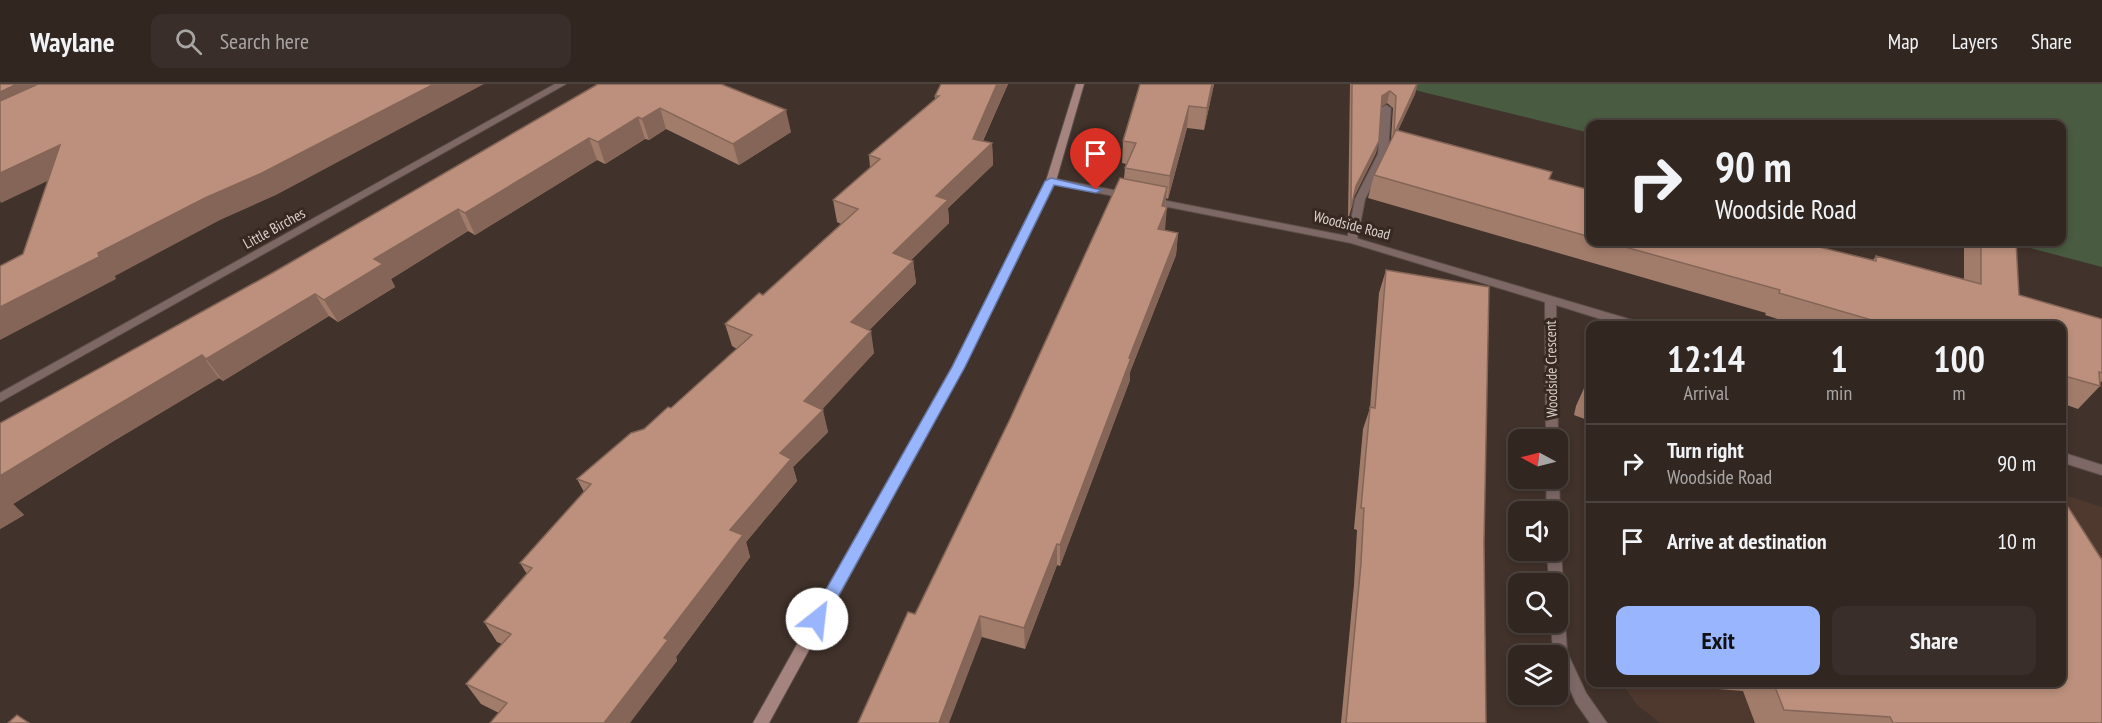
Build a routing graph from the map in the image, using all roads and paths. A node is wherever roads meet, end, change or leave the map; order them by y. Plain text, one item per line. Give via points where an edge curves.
1 (562, 84) edge
2 (1080, 84) edge
3 (1386, 108) edge
4 (1051, 181) junction
5 (1352, 240) junction
6 (1550, 299) junction
7 (1622, 321) edge
8 (0, 398) edge
9 (1552, 429) edge
10 (2066, 459) edge
11 (2102, 470) edge
12 (1559, 633) edge
13 (761, 723) edge
14 (1599, 723) edge

1 - 8 street, Little Birches
2 - 4 street
3 - 5 street via 1383,154 1360,199
4 - 5 street, Woodside Road
4 - 13 street via 958,367
5 - 6 street, Woodside Road
6 - 7 street, Woodside Road
6 - 9 street, Woodside Crescent
10 - 11 street
12 - 14 street via 1560,652 1581,698

